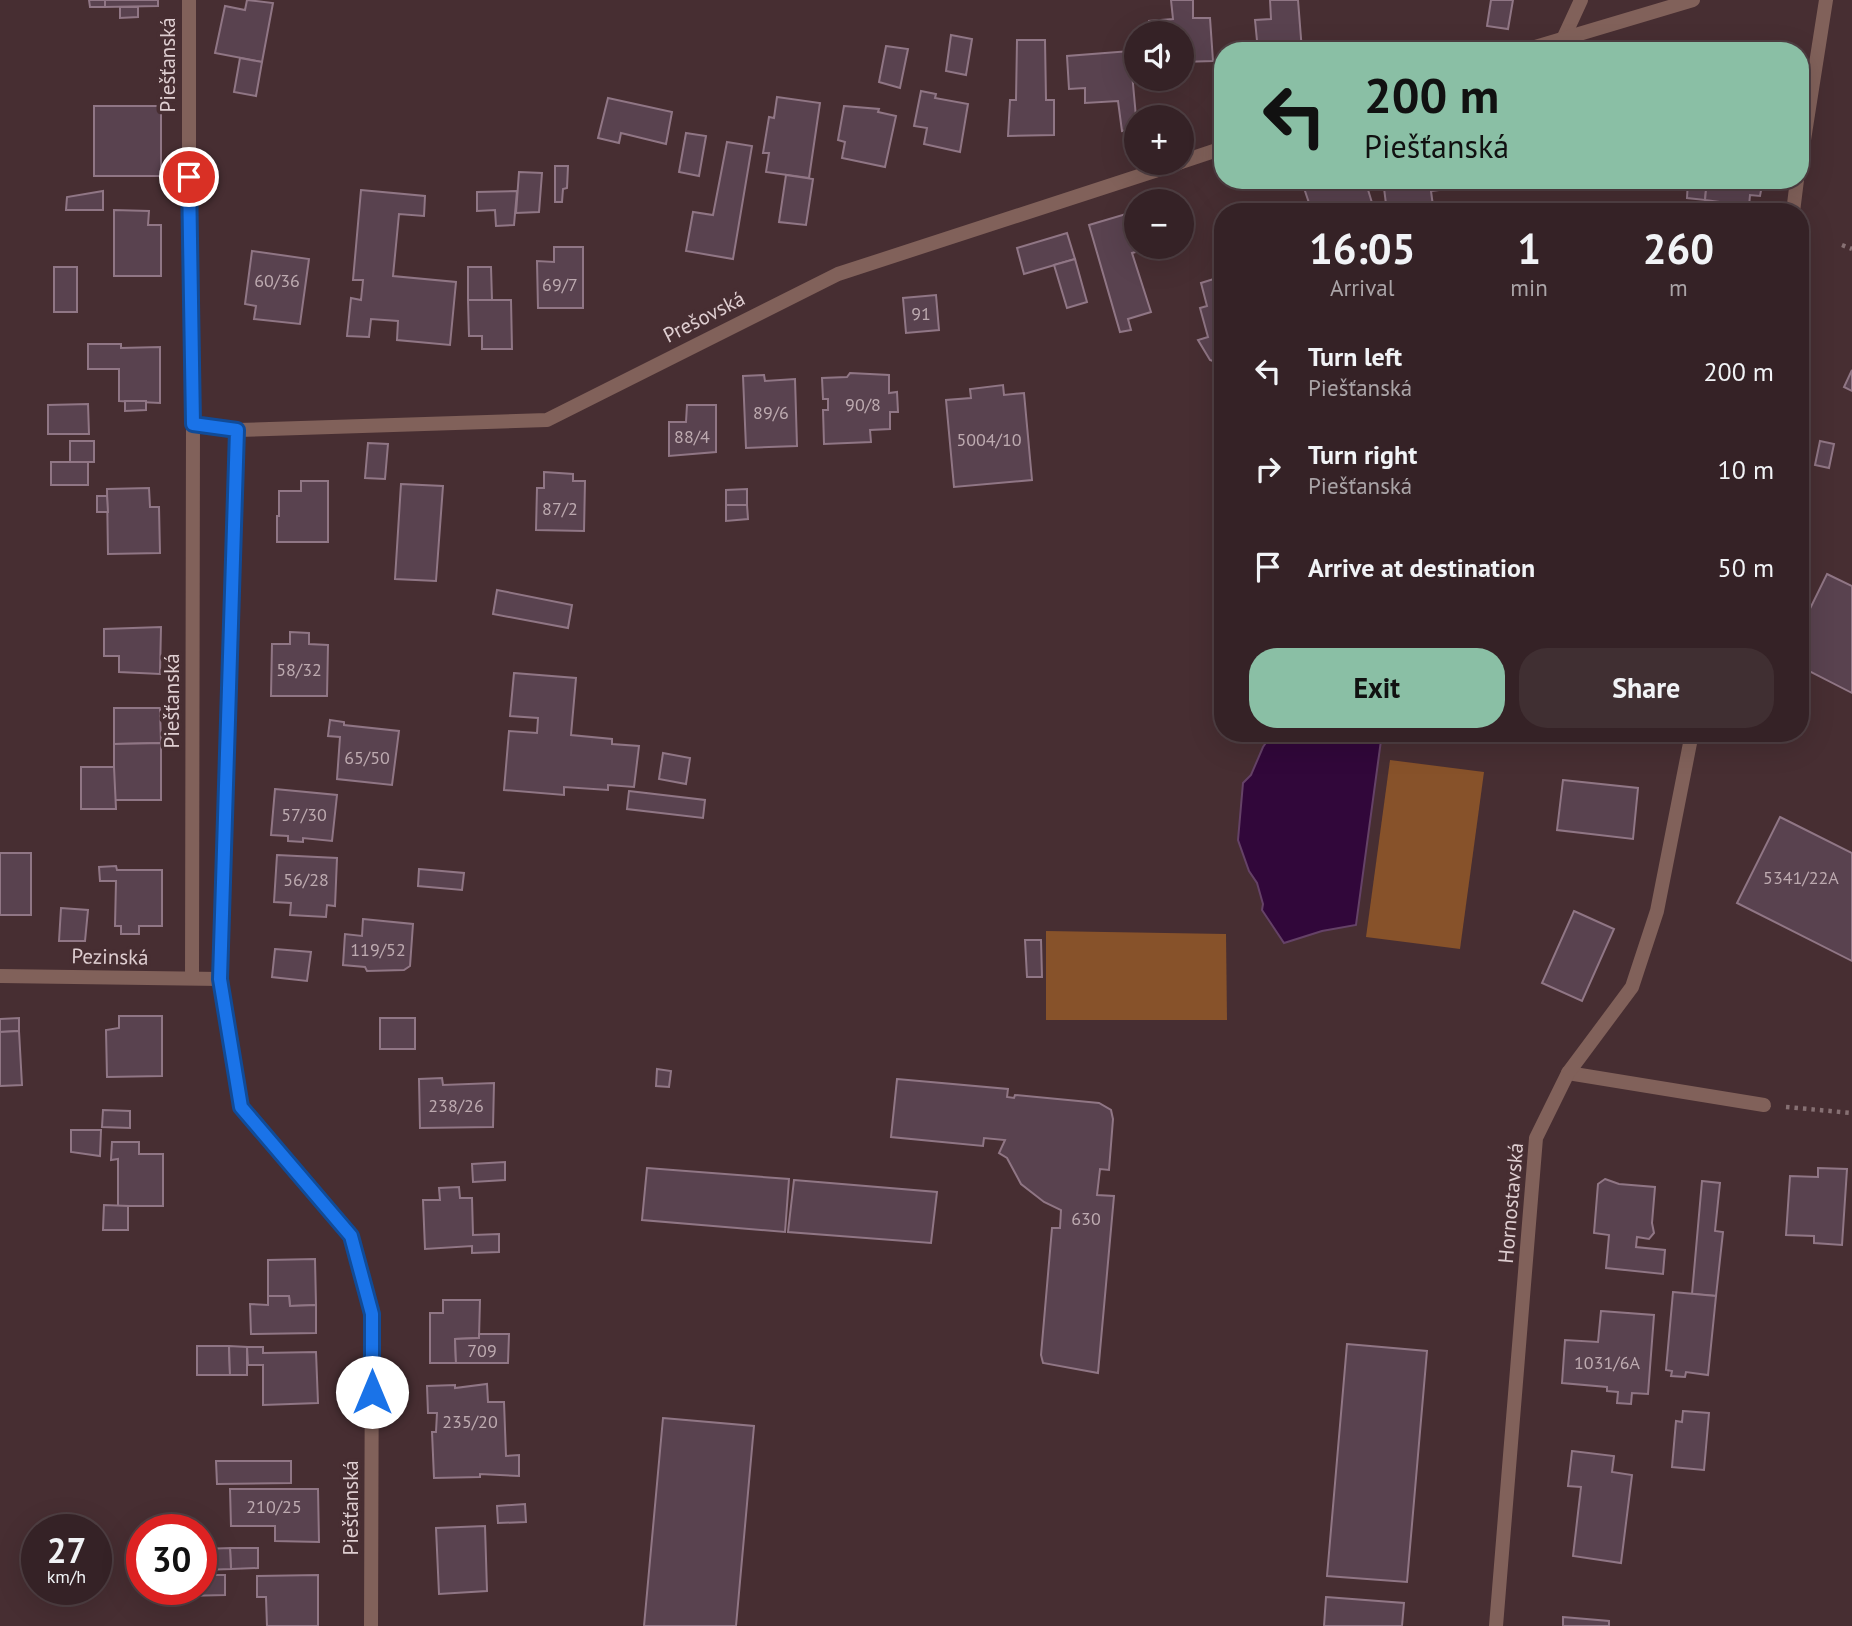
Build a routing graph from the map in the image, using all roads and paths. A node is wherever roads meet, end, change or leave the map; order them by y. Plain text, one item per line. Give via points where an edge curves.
1 (189, 0) edge
2 (1581, 0) edge
3 (1693, 0) edge
4 (1826, 0) edge
5 (1563, 37) junction
6 (1548, 42) edge
7 (1809, 108) edge
8 (1214, 151) edge
9 (1194, 157) edge
10 (1140, 175) edge
11 (1842, 245) dead end
12 (1852, 249) edge
13 (193, 424) junction
14 (237, 430) junction
15 (1690, 742) edge
16 (0, 976) edge
17 (192, 978) junction
18 (220, 979) junction
19 (1568, 1073) junction
20 (1764, 1105) joint
21 (1852, 1114) edge
22 (372, 1626) edge
23 (1496, 1626) edge

1 - 13 street, Piešťanská
2 - 5 street
3 - 5 street
4 - 7 street
5 - 6 street
8 - 9 street, Prešovská
10 - 14 street, Prešovská via 838,274 547,420
11 - 12 path
13 - 14 street
13 - 17 street, Piešťanská
14 - 18 street, Piešťanská
15 - 19 street, Hornostavská via 1657,911 1632,987
16 - 17 street, Pezinská
17 - 18 street, Pezinská
18 - 22 street, Piešťanská via 241,1107 351,1236 372,1314
19 - 20 street
19 - 23 street, Hornostavská via 1536,1139
20 - 21 path

